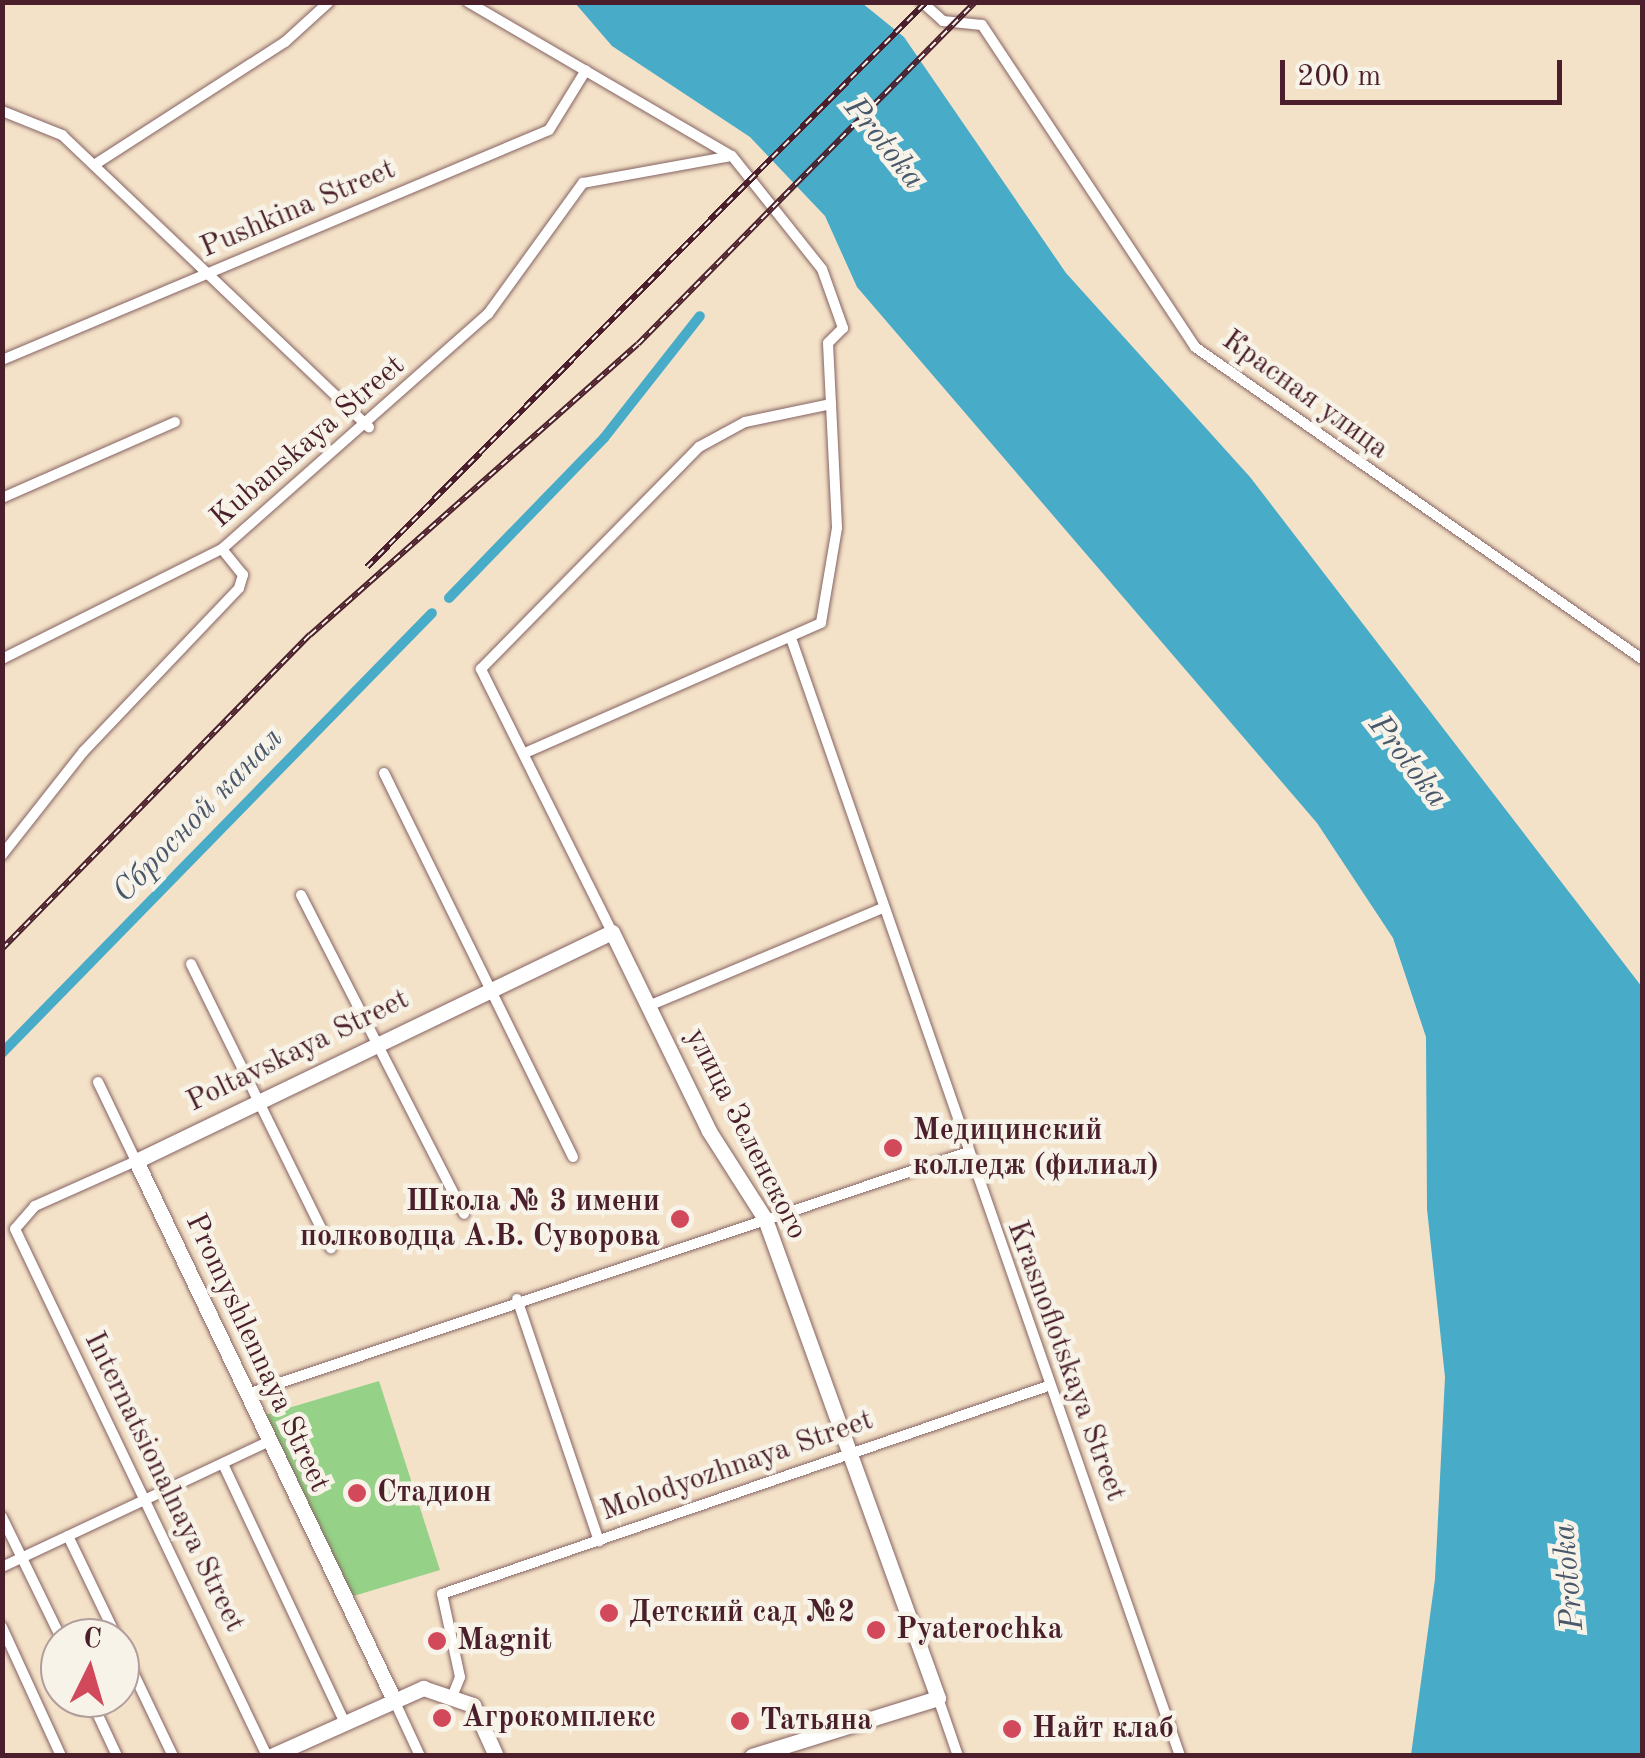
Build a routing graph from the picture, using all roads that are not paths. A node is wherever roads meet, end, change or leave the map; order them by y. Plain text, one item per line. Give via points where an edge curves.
1 (329, 2) edge
2 (468, 2) edge
3 (922, 2) edge
4 (586, 70) junction
5 (2, 111) edge
6 (732, 156) junction
7 (94, 165) junction
8 (211, 273) junction
9 (2, 360) edge
10 (832, 404) junction
11 (175, 422) dead end
12 (369, 427) junction
13 (2, 498) edge
14 (222, 550) junction
15 (792, 641) junction
16 (1638, 648) edge
17 (2, 659) edge
18 (1642, 659) edge
19 (525, 753) junction
20 (384, 773) dead end
21 (2, 855) edge
22 (302, 895) dead end
23 (882, 908) junction
24 (612, 932) junction
25 (191, 964) dead end
26 (493, 987) junction
27 (651, 1005) junction
28 (377, 1043) junction
29 (98, 1082) dead end
30 (256, 1102) junction
31 (965, 1153) junction
32 (574, 1157) dead end
33 (136, 1161) junction
34 (464, 1214) dead end
35 (764, 1219) junction
36 (15, 1229) joint
37 (331, 1248) dead end
38 (517, 1298) junction
39 (1048, 1386) junction
40 (247, 1394) junction
41 (268, 1442) junction
42 (848, 1453) junction
43 (223, 1464) junction
44 (146, 1500) junction
45 (2, 1516) edge
46 (68, 1536) junction
47 (600, 1541) junction
48 (22, 1558) junction
49 (2, 1568) edge
50 (51, 1618) edge
51 (107, 1618) edge
52 (2, 1628) edge
53 (140, 1687) edge
54 (454, 1692) junction
55 (938, 1698) junction
56 (394, 1700) junction
57 (100, 1718) edge
58 (344, 1721) junction
59 (61, 1756) edge
60 (118, 1756) edge
61 (173, 1756) edge
62 (269, 1756) edge
63 (420, 1756) edge
64 (496, 1756) edge
65 (752, 1756) edge
66 (958, 1756) edge
67 (1180, 1756) edge

1 - 7 street via 285,42
2 - 4 street
3 - 16 street, Красная улица via 943,21 982,25 1195,347
4 - 6 street
4 - 8 street, Pushkina Street via 549,130
5 - 7 street via 62,136
6 - 10 street via 822,269 843,328 828,343
6 - 12 street, Kubanskaya Street via 583,183 488,314
7 - 8 street
8 - 9 street, Pushkina Street
8 - 12 street
10 - 15 street via 837,528 821,623
10 - 19 street, улица Зеленского via 745,422 698,447 481,669
11 - 13 street
12 - 14 street, Kubanskaya Street
14 - 17 street, Kubanskaya Street
14 - 21 street via 243,575 239,588 83,752
15 - 19 street
15 - 23 street, Krasnoflotskaya Street
16 - 18 street, Красная улица
19 - 24 street, улица Зеленского
20 - 26 street
22 - 28 street
23 - 27 street
23 - 31 street, Krasnoflotskaya Street
24 - 26 street, Poltavskaya Street
24 - 27 street, улица Зеленского
25 - 30 street
26 - 28 street, Poltavskaya Street
26 - 32 street
27 - 35 street, улица Зеленского via 709,1131
28 - 30 street, Poltavskaya Street
28 - 34 street
29 - 33 street, Promyshlennaya Street
30 - 33 street, Poltavskaya Street
30 - 37 street
31 - 35 street
31 - 39 street, Krasnoflotskaya Street
33 - 36 street, Poltavskaya Street via 35,1206
33 - 40 street, Promyshlennaya Street
35 - 38 street
35 - 42 street, улица Зеленского
36 - 44 street, Internatsionalnaya Street
38 - 40 street
38 - 47 street
39 - 42 street, Molodyozhnaya Street
39 - 67 street, Krasnoflotskaya Street
40 - 41 street, Promyshlennaya Street
41 - 43 street
41 - 56 street, Promyshlennaya Street
42 - 47 street, Molodyozhnaya Street
42 - 55 street, улица Зеленского
43 - 44 street
43 - 58 street
44 - 46 street
44 - 62 street, Internatsionalnaya Street
45 - 48 street
46 - 48 street
46 - 51 street
47 - 54 street, Molodyozhnaya Street via 442,1594 460,1677
48 - 49 street
48 - 50 street
52 - 59 street
53 - 61 street
54 - 56 street via 423,1688
54 - 64 street via 482,1715
55 - 65 street
55 - 66 street, улица Зеленского
56 - 58 street
56 - 63 street, Promyshlennaya Street
57 - 60 street
58 - 62 street

